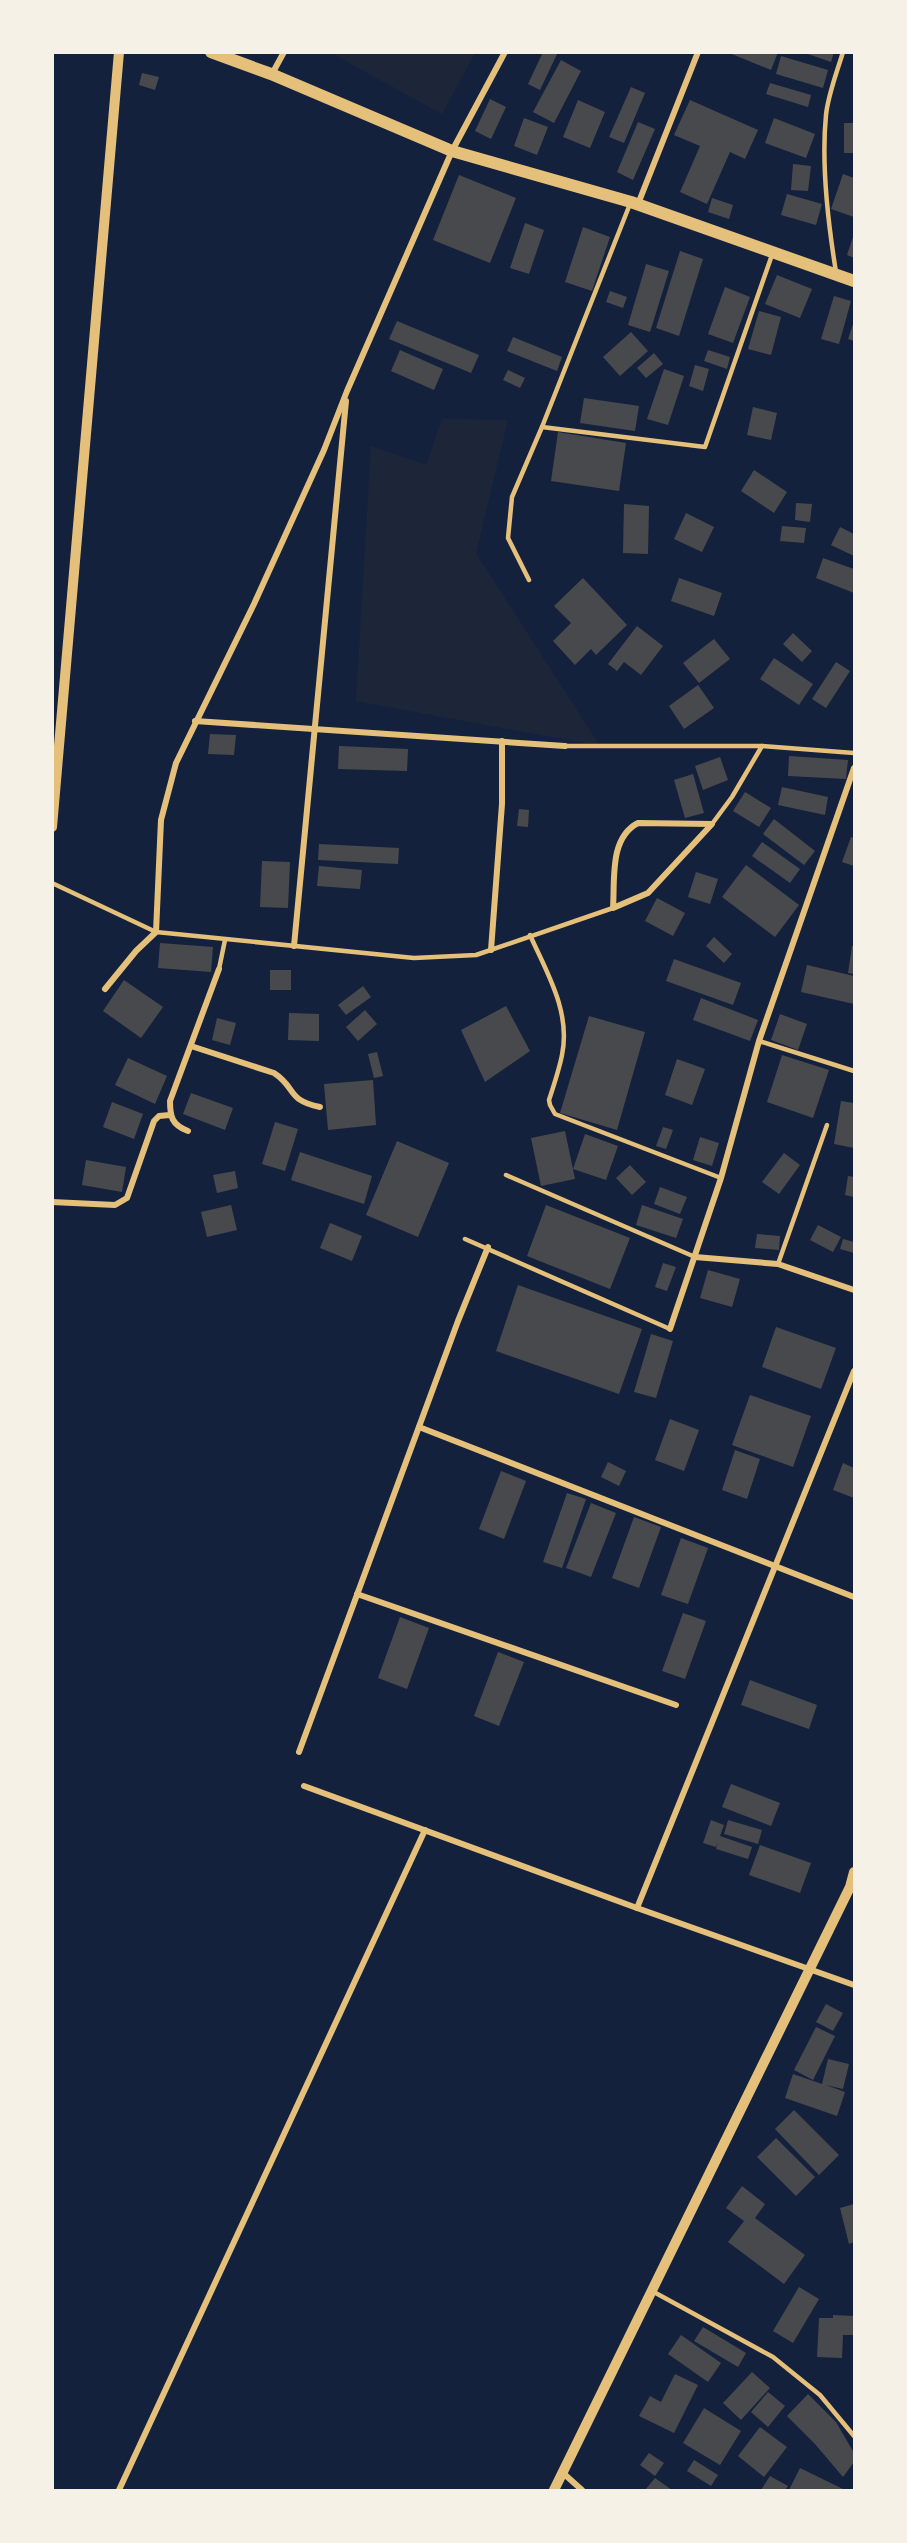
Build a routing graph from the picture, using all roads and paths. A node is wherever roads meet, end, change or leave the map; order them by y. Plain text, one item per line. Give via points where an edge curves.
1 (120, 52) edge
2 (211, 52) edge
3 (278, 52) edge
4 (284, 52) edge
5 (505, 52) edge
6 (698, 52) edge
7 (843, 52) edge
8 (271, 74) junction
9 (452, 152) junction
10 (634, 203) junction
11 (773, 252) junction
12 (837, 275) junction
13 (855, 281) edge
14 (347, 391) junction
15 (542, 428) junction
16 (529, 580) dead end
17 (63, 698) junction
18 (52, 703) edge
19 (195, 721) junction
20 (315, 729) junction
21 (502, 741) junction
22 (565, 746) joint
23 (762, 746) junction
24 (855, 753) edge
25 (855, 768) edge
26 (712, 824) junction
27 (52, 827) edge
28 (52, 883) edge
29 (613, 908) junction
30 (156, 932) junction
31 (530, 935) junction
32 (225, 940) junction
33 (294, 946) junction
34 (491, 950) junction
35 (219, 969) joint
36 (105, 989) dead end
37 (759, 1041) junction
38 (191, 1046) junction
39 (855, 1071) edge
40 (320, 1107) dead end
41 (170, 1114) junction
42 (827, 1125) dead end
43 (188, 1131) dead end
44 (506, 1175) dead end
45 (721, 1178) junction
46 (52, 1202) edge
47 (465, 1239) dead end
48 (488, 1247) junction
49 (695, 1257) junction
50 (778, 1264) junction
51 (855, 1290) edge
52 (670, 1329) joint
53 (855, 1371) edge
54 (419, 1427) junction
55 (776, 1565) junction
56 (357, 1594) junction
57 (855, 1597) edge
58 (676, 1705) dead end
59 (298, 1752) dead end
60 (304, 1786) dead end
61 (425, 1830) junction
62 (855, 1872) edge
63 (637, 1908) junction
64 (809, 1968) junction
65 (855, 1985) edge
66 (651, 2290) junction
67 (855, 2436) edge
68 (562, 2472) junction
69 (119, 2490) edge
70 (554, 2490) edge
71 (582, 2490) edge

1 - 17 street
2 - 8 main road
3 - 8 street
4 - 8 street
5 - 9 street
6 - 10 street
7 - 12 lane via 826,113 824,154 827,221
8 - 9 main road
9 - 10 main road
9 - 14 street
10 - 11 main road
10 - 15 lane
11 - 12 main road
11 - 15 lane via 705,447
12 - 13 main road
14 - 19 street via 254,604
14 - 20 street
15 - 16 lane via 512,496 508,538
17 - 18 street
17 - 27 street
19 - 20 street
19 - 30 street via 163,806
20 - 21 street
20 - 33 street
21 - 22 street
21 - 34 street via 502,804
22 - 23 lane
23 - 24 lane
23 - 26 lane
25 - 37 street
26 - 29 street via 648,893
26 - 29 street via 646,823 628,828 618,843
28 - 30 lane
29 - 31 lane
30 - 32 lane
30 - 36 street
31 - 34 lane
31 - 45 lane via 563,1016 562,1054 549,1100 555,1114
32 - 33 lane
32 - 35 lane
33 - 34 lane via 414,958 465,957
35 - 38 street
37 - 39 lane
37 - 45 street
38 - 40 street via 274,1073 300,1101
38 - 41 street via 170,1101
41 - 43 street via 174,1124
41 - 46 street via 154,1121 123,1202
42 - 50 lane
44 - 49 lane
45 - 49 street
47 - 48 lane
48 - 52 lane
48 - 54 street
49 - 50 street
49 - 52 street
50 - 51 street
53 - 55 street
54 - 55 street
54 - 56 street
55 - 57 street
55 - 63 street
56 - 58 street
56 - 59 street
60 - 61 street
61 - 63 street
61 - 69 street
62 - 64 street
63 - 64 street
64 - 65 street
64 - 66 street
66 - 67 lane via 773,2356 820,2395
66 - 68 street
68 - 70 street
68 - 71 street

